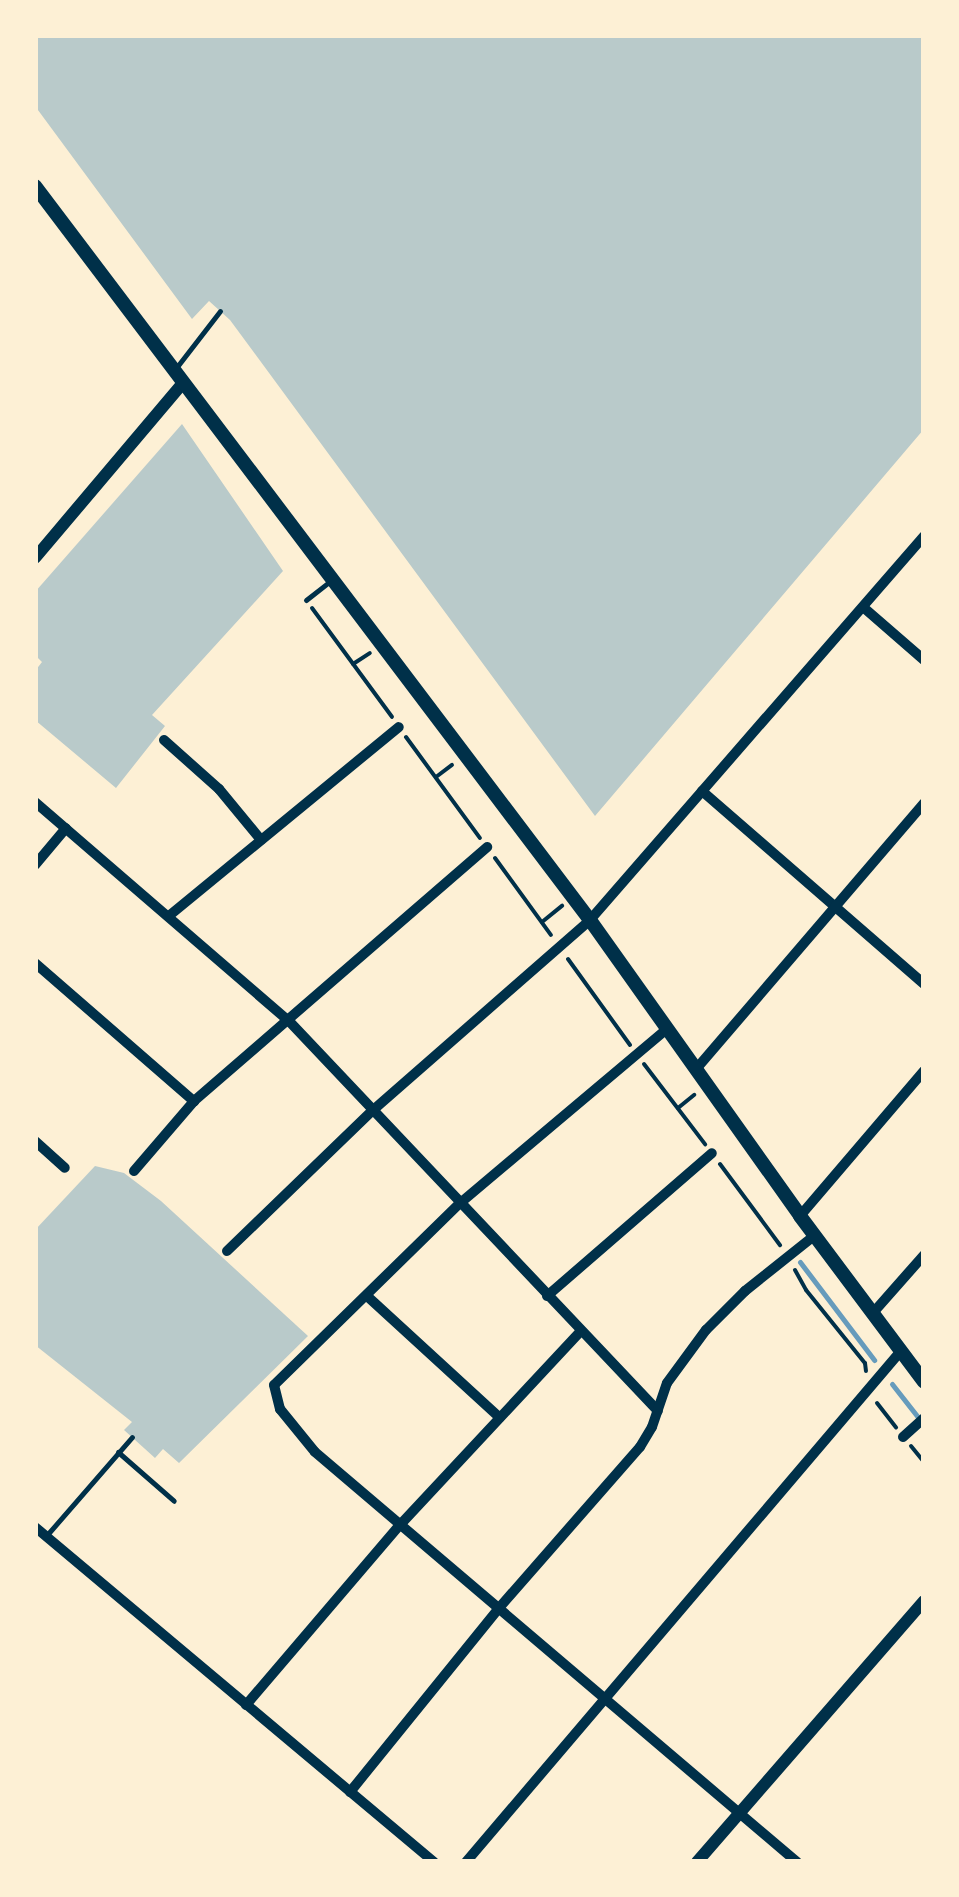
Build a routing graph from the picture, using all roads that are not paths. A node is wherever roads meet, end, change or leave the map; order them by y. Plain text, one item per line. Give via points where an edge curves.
1 (35, 186) edge
2 (220, 311) dead end
3 (178, 378) junction
4 (924, 536) edge
5 (35, 558) edge
6 (332, 580) junction
7 (306, 600) road end
8 (863, 606) junction
9 (924, 660) edge
10 (399, 726) road end
11 (164, 740) dead end
12 (702, 791) junction
13 (35, 802) edge
14 (924, 803) edge
15 (66, 828) junction
16 (261, 840) junction
17 (487, 847) road end
18 (35, 865) edge
19 (834, 906) junction
20 (170, 915) junction
21 (590, 920) junction
22 (35, 963) edge
23 (924, 984) edge
24 (288, 1020) junction
25 (668, 1028) junction
26 (696, 1068) junction
27 (924, 1071) edge
28 (194, 1101) junction
29 (372, 1111) junction
30 (35, 1141) edge
31 (712, 1154) road end
32 (66, 1168) dead end
33 (134, 1170) dead end
34 (460, 1203) junction
35 (800, 1216) junction
36 (814, 1236) junction
37 (227, 1252) dead end
38 (924, 1255) edge
39 (367, 1296) junction
40 (548, 1296) junction
41 (872, 1314) junction
42 (581, 1331) junction
43 (900, 1352) junction
44 (924, 1382) edge
45 (658, 1411) junction
46 (500, 1418) junction
47 (920, 1422) edge
48 (132, 1437) dead end
49 (904, 1437) dead end
50 (118, 1452) junction
51 (174, 1501) dead end
52 (400, 1525) junction
53 (35, 1526) edge
54 (46, 1536) junction
55 (924, 1601) edge
56 (498, 1608) junction
57 (605, 1699) junction
58 (246, 1705) junction
59 (350, 1792) junction
60 (739, 1813) junction
61 (434, 1862) edge
62 (466, 1862) edge
63 (697, 1862) edge
64 (797, 1862) edge

1 - 3 main road
2 - 3 lane
3 - 5 street
3 - 6 main road
4 - 8 street
6 - 7 lane
6 - 21 main road
8 - 9 street
8 - 12 street
10 - 16 street
11 - 16 street
12 - 19 street
12 - 21 street
13 - 15 street
14 - 19 street
15 - 18 street
15 - 20 street
16 - 20 street
17 - 24 street
19 - 23 street
19 - 26 street
20 - 24 street
21 - 25 main road
21 - 29 street
22 - 28 street
24 - 28 street
24 - 29 street
25 - 26 main road
25 - 34 street
26 - 35 main road
27 - 35 street
28 - 33 street
29 - 34 street
29 - 37 street
30 - 32 street
31 - 40 street
34 - 39 street
34 - 40 street
35 - 36 main road
36 - 41 main road
36 - 45 street via 706,1330 667,1383
38 - 41 street
39 - 46 street
39 - 52 street via 274,1385 280,1408 315,1452
40 - 42 street
41 - 43 main road
42 - 45 street
42 - 46 street
43 - 44 main road
43 - 57 street
45 - 56 street via 640,1446
46 - 52 street
47 - 49 street
48 - 50 lane
50 - 51 lane
50 - 54 lane
52 - 56 street
52 - 58 street
53 - 54 street
54 - 58 street
55 - 60 street
56 - 57 street
56 - 59 street
57 - 60 street
57 - 62 street
58 - 59 street
59 - 61 street
60 - 63 street
60 - 64 street

